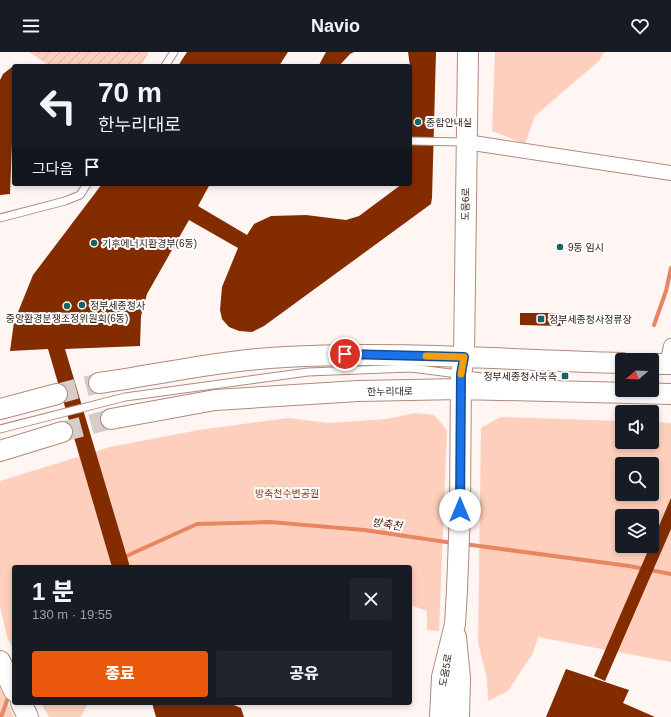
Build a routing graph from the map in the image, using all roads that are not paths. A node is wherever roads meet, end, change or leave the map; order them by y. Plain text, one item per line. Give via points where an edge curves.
1 (174, 52) edge
2 (468, 52) edge
3 (166, 64) edge
4 (412, 141) edge
5 (466, 142) junction
6 (671, 173) edge
7 (86, 186) edge
8 (0, 218) edge
9 (615, 363) edge
10 (462, 373) junction
11 (517, 381) dead end
12 (99, 384) tunnel mouth
13 (57, 394) tunnel mouth
14 (671, 394) edge
15 (0, 409) edge
16 (111, 419) tunnel mouth
17 (0, 429) edge
18 (62, 432) tunnel mouth
19 (0, 451) edge
20 (455, 624) junction
21 (0, 661) edge
22 (12, 687) edge
23 (21, 705) edge
24 (28, 717) edge
25 (440, 717) edge
26 (459, 717) edge

1 - 3 lane
2 - 5 street, 도움6로
4 - 5 lane
5 - 6 street
5 - 10 street, 도움6로
7 - 8 lane via 80,195 65,202
9 - 10 street, 한누리대로
10 - 11 lane
10 - 12 street, 한누리대로 via 360,354 208,364
10 - 14 street, 한누리대로
10 - 16 street, 한누리대로 via 358,391 215,400
10 - 17 lane via 411,368 308,372 125,397
10 - 20 street, 도움5로
13 - 15 street
18 - 19 street
20 - 25 street, 도움5로 via 442,677
20 - 26 street, 도움5로 via 460,678
21 - 22 street
23 - 24 street

